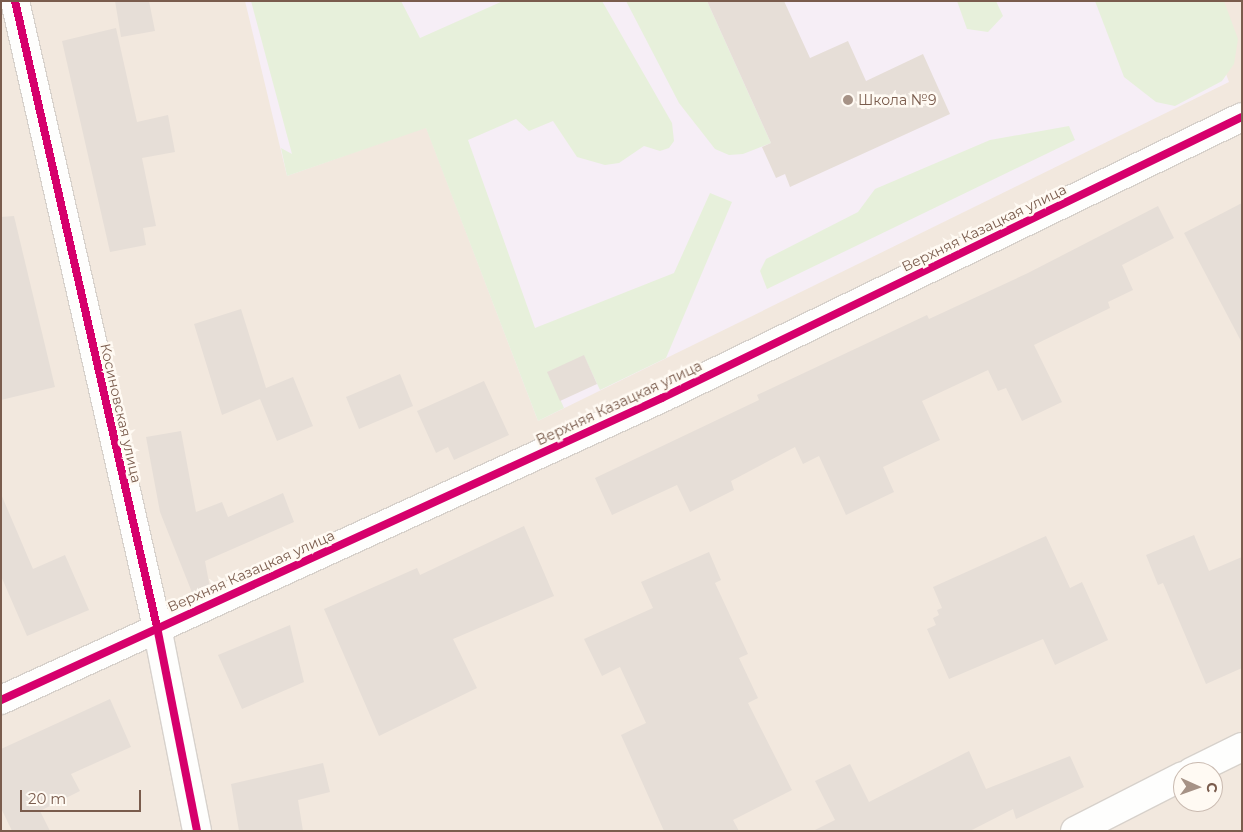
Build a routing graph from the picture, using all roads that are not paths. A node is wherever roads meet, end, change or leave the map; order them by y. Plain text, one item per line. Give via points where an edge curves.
1 (15, 1) edge
2 (1242, 117) edge
3 (157, 627) junction
4 (1, 700) edge
5 (1242, 746) edge
6 (1211, 762) edge
7 (1173, 781) edge
8 (196, 831) edge
9 (1075, 831) edge

1 - 3 street, Косиновская улица
2 - 3 street, Верхняя Казацкая улица via 662,398
3 - 4 street, Верхняя Казацкая улица
3 - 8 street, Косиновская улица
5 - 6 street
7 - 9 street

